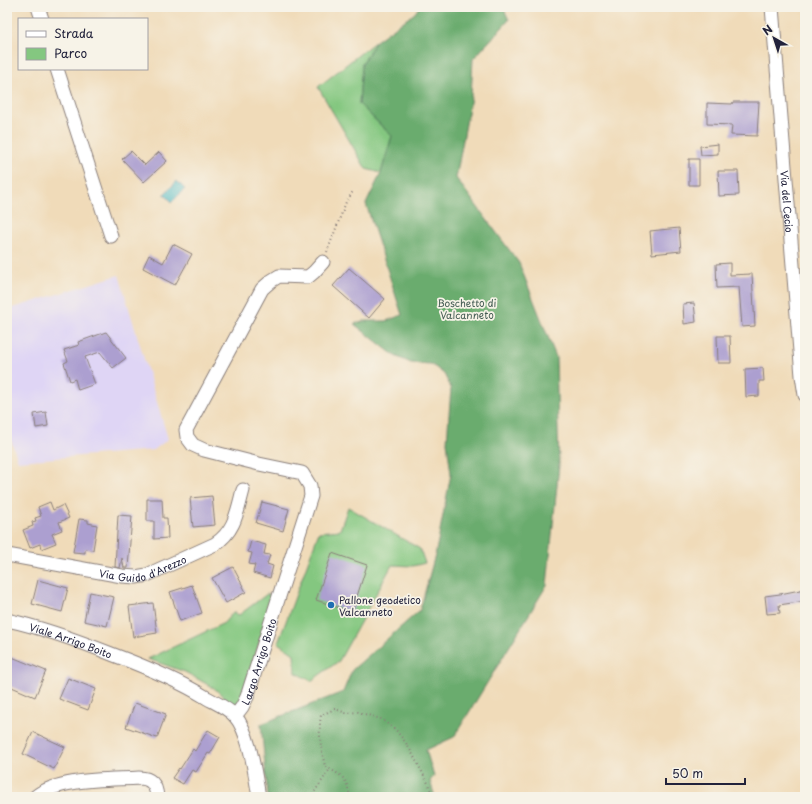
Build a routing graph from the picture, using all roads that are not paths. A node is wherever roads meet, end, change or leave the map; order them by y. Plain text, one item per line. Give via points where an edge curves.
1 (38, 7) edge
2 (772, 7) edge
3 (42, 18) edge
4 (57, 70) edge
5 (111, 236) dead end
6 (323, 262) road end
7 (805, 395) edge
8 (243, 490) dead end
9 (7, 554) edge
10 (7, 620) edge
11 (134, 662) joint
12 (235, 716) junction
13 (35, 797) edge
14 (157, 797) edge
15 (259, 797) edge

1 - 3 street
2 - 7 street, Via del Cecio
4 - 5 street
6 - 12 street, Largo Arrigo Boito via 308,277 280,276 262,289 186,430 187,437 193,445 204,450 302,473 308,480 311,496 247,697
8 - 9 street, Via Guido d'Arezzo via 233,524 223,538 147,575 122,576
10 - 11 street, Viale Arrigo Boito via 68,638
11 - 12 street, Largo Arrigo Boito via 188,686
12 - 15 street via 241,725 249,749
13 - 14 street via 63,784 139,778 153,783

